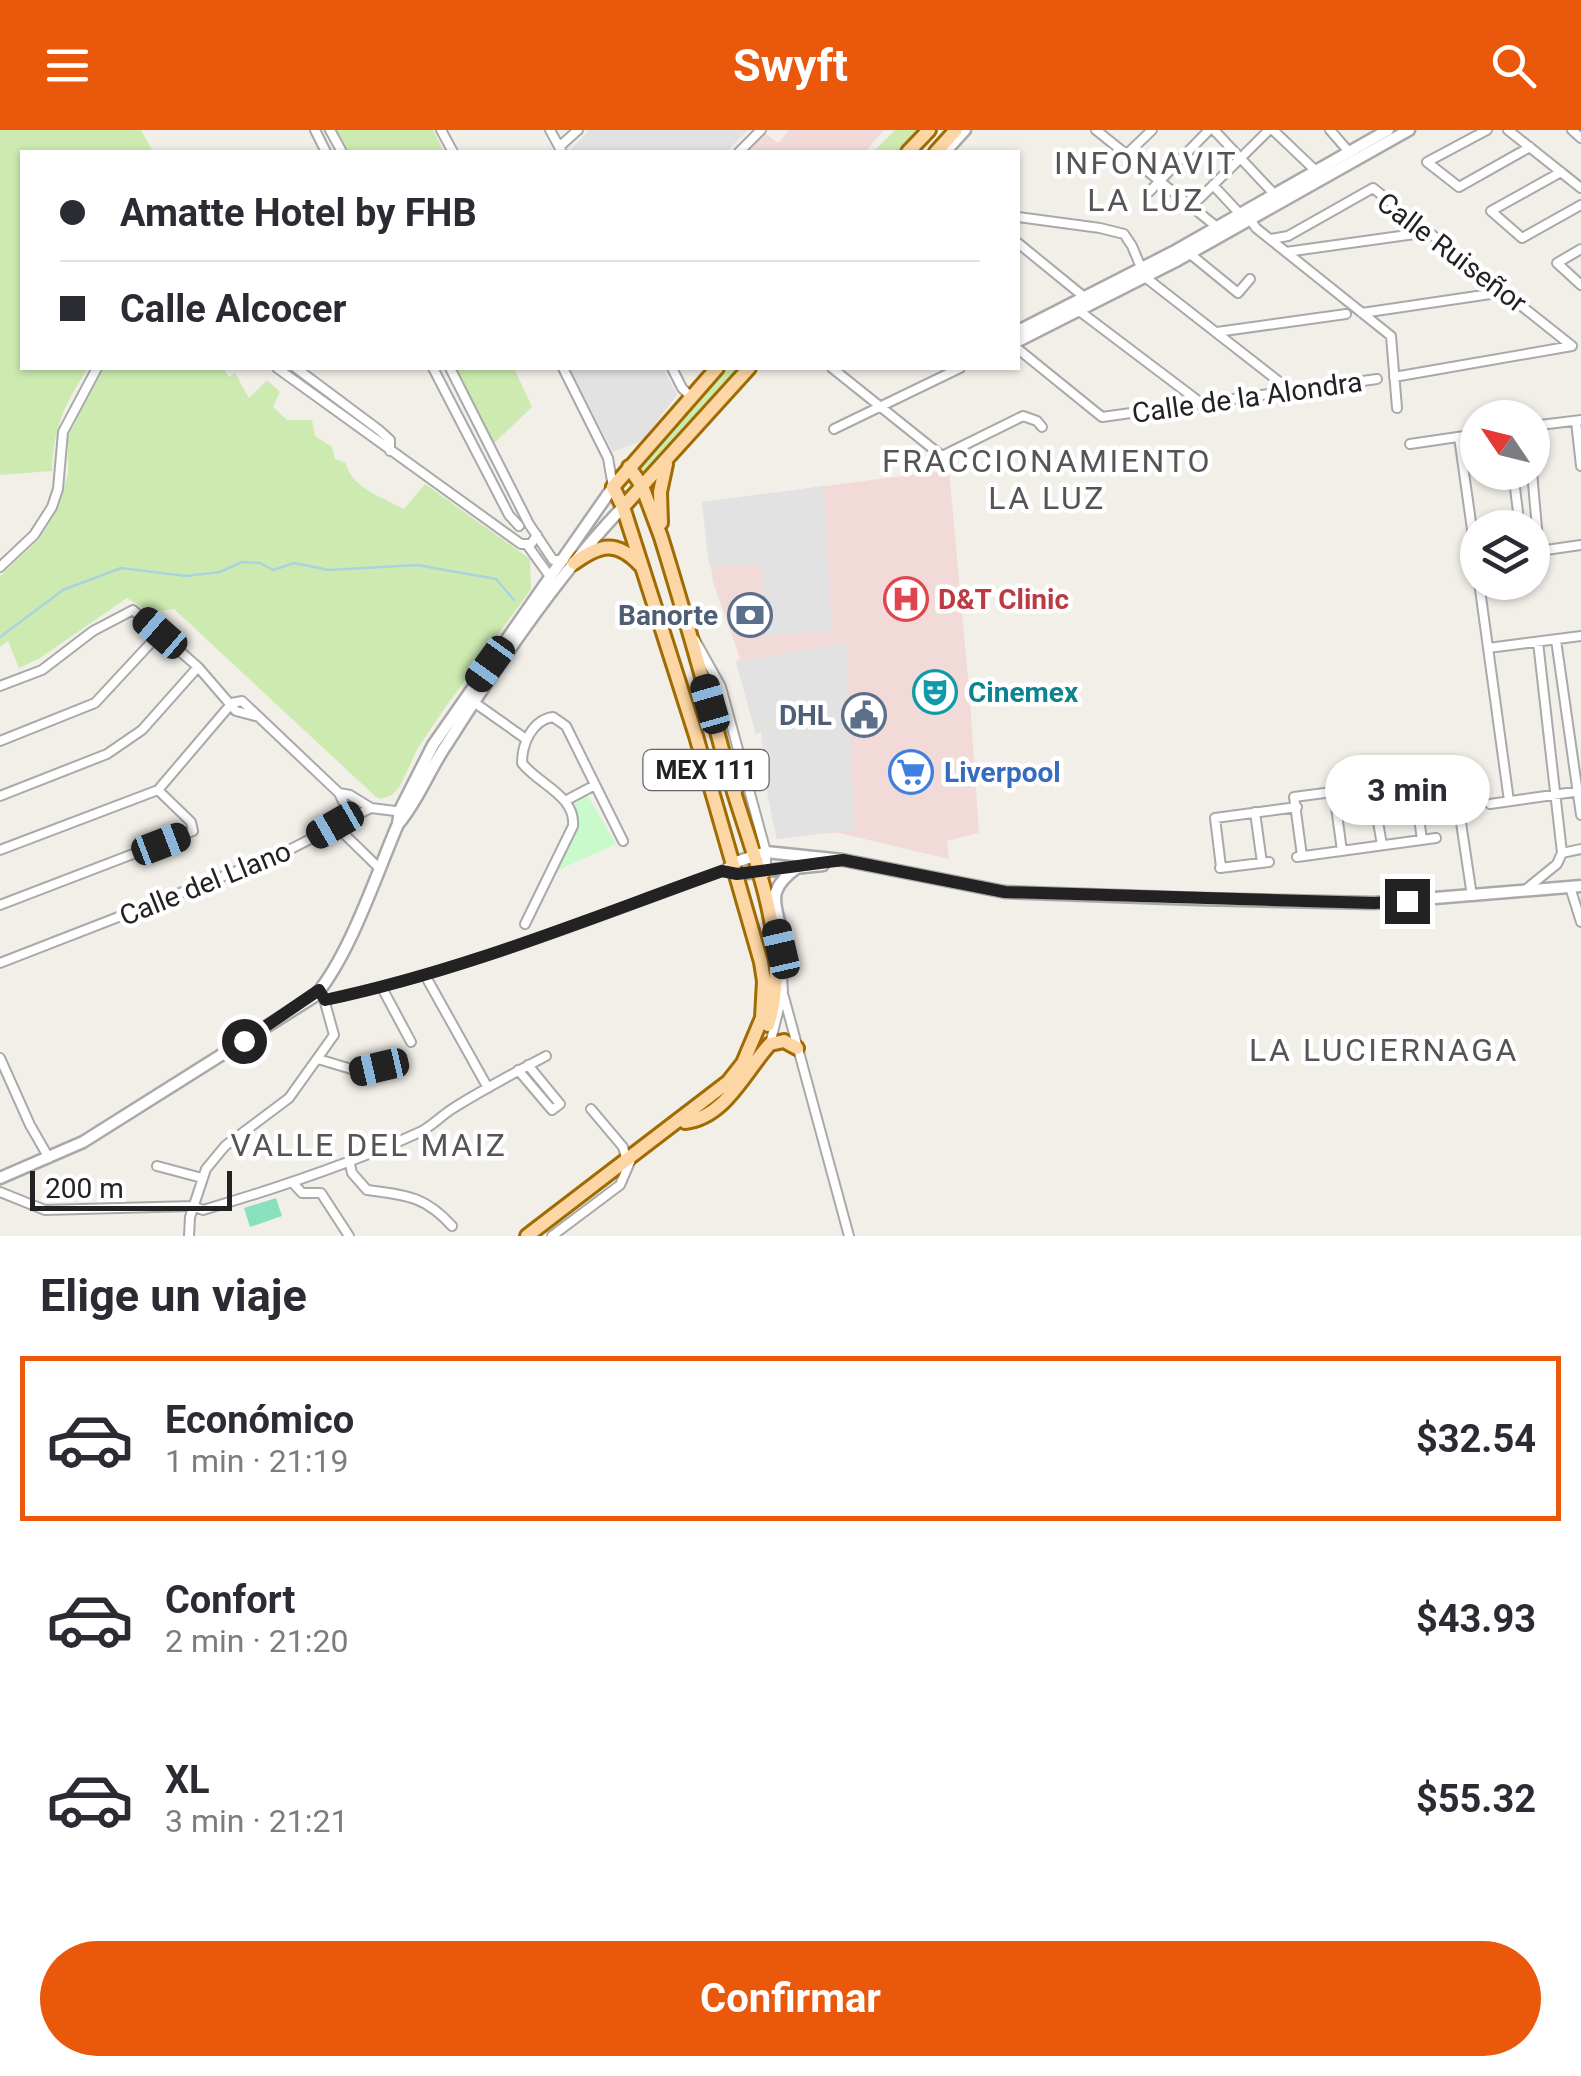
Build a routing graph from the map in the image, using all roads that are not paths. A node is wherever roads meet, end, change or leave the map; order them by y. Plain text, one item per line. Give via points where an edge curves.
1 (550, 130) edge
2 (578, 130) edge
3 (761, 130) edge
4 (929, 130) edge
5 (956, 130) edge
6 (966, 130) edge
7 (1096, 130) edge
8 (1152, 130) edge
9 (1212, 130) edge
10 (1271, 130) edge
11 (1330, 130) edge
12 (1388, 130) edge
13 (1409, 130) edge
14 (1486, 130) edge
15 (1508, 130) edge
16 (1572, 130) edge
17 (1581, 138) edge
18 (1530, 148) junction
19 (561, 150) edge
20 (742, 150) edge
21 (910, 150) edge
22 (938, 150) edge
23 (946, 150) edge
24 (1127, 154) junction
25 (1353, 156) junction
26 (1240, 158) junction
27 (1316, 171) junction
28 (1560, 172) junction
29 (1160, 181) junction
30 (1213, 185) junction
31 (1581, 188) edge
32 (1149, 192) dead end
33 (1278, 198) junction
34 (1581, 204) edge
35 (1192, 206) junction
36 (1245, 216) junction
37 (1020, 220) edge
38 (1217, 227) junction
39 (1430, 232) junction
40 (1271, 240) junction
41 (1020, 245) edge
42 (1581, 249) edge
43 (1286, 252) junction
44 (1189, 254) junction
45 (1144, 272) junction
46 (1250, 279) dead end
47 (1581, 285) edge
48 (1504, 292) junction
49 (1083, 296) junction
50 (1078, 310) junction
51 (1362, 313) junction
52 (1346, 314) dead end
53 (1020, 330) edge
54 (1217, 332) junction
55 (1020, 345) edge
56 (1572, 346) joint
57 (1020, 348) edge
58 (96, 370) edge
59 (280, 370) edge
60 (299, 370) edge
61 (434, 370) edge
62 (451, 370) edge
63 (564, 370) edge
64 (673, 370) edge
65 (716, 370) edge
66 (748, 370) edge
67 (834, 370) edge
68 (956, 370) edge
69 (1394, 378) junction
70 (1377, 379) dead end
71 (1291, 391) junction
72 (692, 398) junction
73 (1201, 403) junction
74 (879, 406) junction
75 (1398, 408) dead end
76 (1578, 420) edge
77 (1550, 424) edge
78 (1042, 428) dead end
79 (834, 429) dead end
80 (1459, 437) joint
81 (1410, 444) dead end
82 (390, 451) junction
83 (608, 458) junction
84 (1580, 458) edge
85 (667, 462) junction
86 (1581, 466) edge
87 (628, 467) junction
88 (642, 486) junction
89 (613, 488) junction
90 (623, 507) junction
91 (1470, 510) edge
92 (509, 515) junction
93 (522, 526) junction
94 (500, 530) junction
95 (537, 536) junction
96 (662, 537) junction
97 (523, 544) junction
98 (1581, 545) edge
99 (1550, 549) edge
100 (570, 561) junction
101 (0, 567) edge
102 (644, 571) junction
103 (555, 582) junction
104 (676, 588) junction
105 (1481, 600) edge
106 (654, 602) junction
107 (690, 632) junction
108 (160, 633) junction
109 (1581, 636) edge
110 (1556, 640) junction
111 (1538, 642) junction
112 (1488, 648) junction
113 (198, 667) junction
114 (0, 686) edge
115 (232, 703) junction
116 (475, 704) junction
117 (526, 739) junction
118 (0, 740) edge
119 (744, 764) junction
120 (1414, 781) junction
121 (595, 785) junction
122 (1372, 787) junction
123 (158, 790) junction
124 (339, 792) junction
125 (1334, 792) junction
126 (1580, 792) edge
127 (734, 793) junction
128 (1556, 794) junction
129 (0, 796) edge
130 (565, 800) junction
131 (1508, 801) junction
132 (1490, 804) dead end
133 (1296, 807) junction
134 (372, 808) junction
135 (404, 812) junction
136 (1255, 812) junction
137 (1581, 815) edge
138 (350, 816) junction
139 (335, 825) junction
140 (1436, 838) dead end
141 (1422, 840) junction
142 (623, 841) dead end
143 (1382, 845) junction
144 (1581, 849) edge
145 (0, 850) edge
146 (1342, 851) junction
147 (1562, 853) junction
148 (760, 854) junction
149 (843, 860) junction
150 (798, 866) junction
151 (379, 868) junction
152 (731, 869) junction
153 (762, 870) junction
154 (1576, 886) edge
155 (1523, 891) junction
156 (1472, 896) junction
157 (0, 906) edge
158 (1581, 922) edge
159 (526, 924) dead end
160 (781, 949) junction
161 (0, 964) edge
162 (426, 977) junction
163 (382, 988) junction
164 (783, 992) junction
165 (322, 995) junction
166 (411, 1042) dead end
167 (770, 1044) junction
168 (798, 1048) junction
169 (546, 1056) dead end
170 (0, 1058) edge
171 (318, 1058) junction
172 (528, 1065) junction
173 (379, 1067) dead end
174 (518, 1070) junction
175 (488, 1088) junction
176 (591, 1110) dead end
177 (685, 1122) junction
178 (50, 1158) junction
179 (628, 1161) junction
180 (350, 1164) junction
181 (157, 1166) dead end
182 (0, 1178) edge
183 (202, 1178) junction
184 (293, 1183) junction
185 (0, 1192) edge
186 (193, 1206) junction
187 (452, 1226) dead end
188 (188, 1236) edge
189 (348, 1236) edge
190 (530, 1236) edge
191 (552, 1236) edge
192 (849, 1236) edge

1 - 19 street
2 - 19 street
3 - 20 street
4 - 21 main road
5 - 22 main road
6 - 23 street
7 - 24 street
8 - 24 street
9 - 26 street
9 - 29 street
10 - 26 street
10 - 27 street
11 - 25 street
12 - 25 street
13 - 25 street
14 - 18 street via 1427,162 1459,187
15 - 18 street
16 - 17 street
18 - 28 street
24 - 29 street
25 - 27 street
25 - 33 street
26 - 30 street
26 - 33 street
27 - 33 street
28 - 31 street
28 - 34 street via 1491,211 1522,238
29 - 32 street
29 - 35 street
30 - 35 street
30 - 36 street
33 - 36 street
35 - 38 street
36 - 38 street
36 - 40 street
36 - 44 street
37 - 45 street via 1124,234
38 - 45 street
39 - 40 street, Calle Ruiseñor via 1373,188
39 - 43 street
39 - 48 street, Calle Ruiseñor
40 - 43 street
41 - 49 street
42 - 47 street via 1557,262
43 - 51 street
44 - 45 street
44 - 46 street via 1238,293
45 - 49 street
45 - 50 street
45 - 54 street
48 - 51 street
48 - 56 street, Calle Ruiseñor
49 - 53 street
50 - 55 street
50 - 73 street
51 - 69 street via 1391,336
52 - 54 street
54 - 71 street
56 - 69 street, Calle de la Alondra
57 - 73 street, Calle de la Alondra via 1102,417
58 - 101 street via 63,432 52,508 34,536
59 - 82 street
60 - 82 street via 380,430
61 - 92 street
62 - 93 street
63 - 83 street
64 - 72 street
65 - 72 main road
66 - 85 main road
67 - 74 street
68 - 74 street
69 - 75 street
70 - 71 street, Calle de la Alondra
71 - 73 street, Calle de la Alondra
72 - 87 main road
74 - 78 street via 942,456 1024,416
74 - 79 street
76 - 77 street
76 - 84 street
80 - 81 street
80 - 91 street
82 - 94 street
83 - 87 street
83 - 89 street
84 - 86 street
85 - 88 main road
85 - 96 main road, MEX 111
87 - 88 main road, MEX 111
87 - 89 main road
88 - 90 main road
88 - 96 main road, MEX 111
89 - 90 main road, MEX 111
89 - 100 street
90 - 100 street
90 - 102 main road, MEX 111
92 - 93 street
92 - 94 street
93 - 94 street
93 - 95 street
93 - 97 street
94 - 97 street
95 - 97 street
95 - 100 street via 554,560
96 - 104 main road, MEX 111
97 - 103 street
98 - 99 street
100 - 102 main road via 613,546
100 - 103 street
102 - 106 main road, MEX 111
103 - 116 street
103 - 135 street via 433,745
104 - 106 main road via 658,584
104 - 107 main road, MEX 111
105 - 112 street
106 - 152 main road, MEX 111
107 - 119 street via 721,687
107 - 127 main road, MEX 111
108 - 113 street
108 - 114 street via 133,610 42,670
108 - 118 street via 95,703
109 - 110 street
110 - 111 street
110 - 126 street
111 - 112 street
111 - 128 street
112 - 131 street
113 - 115 street
113 - 129 street via 142,730 108,754
115 - 123 street
115 - 124 street via 236,711 260,717
116 - 117 street
116 - 135 street
117 - 121 street via 546,717 560,720
117 - 130 street via 522,764
119 - 127 main road
119 - 148 street
120 - 122 street
120 - 141 street
120 - 156 street via 1454,776
121 - 130 street
121 - 142 street
122 - 125 street
122 - 143 street
123 - 145 street
123 - 157 street via 193,831
124 - 134 street
124 - 138 street
125 - 133 street via 1294,797
125 - 146 street
126 - 128 street
126 - 137 street
127 - 148 main road, MEX 111
128 - 131 street
128 - 147 street
130 - 159 street via 573,826
131 - 132 street
133 - 136 street
133 - 146 street via 1299,857
134 - 135 street, Calle del Llano
134 - 138 street, Calle del Llano
135 - 151 street
136 - 136 street via 1214,818 1218,868 1265,862
138 - 139 street, Calle del Llano
139 - 151 street
139 - 161 street, Calle del Llano via 283,853
140 - 141 street
141 - 143 street
143 - 146 street
144 - 147 street
147 - 155 street
148 - 149 street
148 - 152 street
148 - 153 main road, MEX 111
149 - 150 street
149 - 156 street via 1005,892 1374,903
150 - 153 street
150 - 160 street via 773,897
151 - 165 street
152 - 153 street
152 - 162 street
152 - 179 main road, MEX 111 via 764,981 755,1038 728,1082
153 - 160 street
153 - 177 main road, MEX 111 via 774,948 774,1004 763,1040 730,1086
154 - 155 street
154 - 158 street
155 - 156 street
160 - 164 street
162 - 163 street
162 - 175 street
163 - 165 street
163 - 166 street
164 - 167 street
164 - 168 street
165 - 171 street via 334,1035
165 - 178 street
167 - 168 main road
167 - 177 main road via 725,1100
168 - 192 street
169 - 172 street
170 - 178 street
171 - 173 street via 358,1072
171 - 183 street via 289,1098 225,1146
172 - 174 street
172 - 174 street via 560,1104 552,1110
174 - 175 street
175 - 180 street via 425,1130
176 - 179 street
177 - 179 main road, MEX 111
178 - 182 street
179 - 190 main road, MEX 111
179 - 191 street via 620,1185
180 - 184 street
180 - 187 street via 368,1190 412,1195
181 - 183 street
183 - 186 street
184 - 186 street via 203,1210
184 - 189 street via 302,1194 322,1193
185 - 186 street via 44,1210
186 - 188 street

